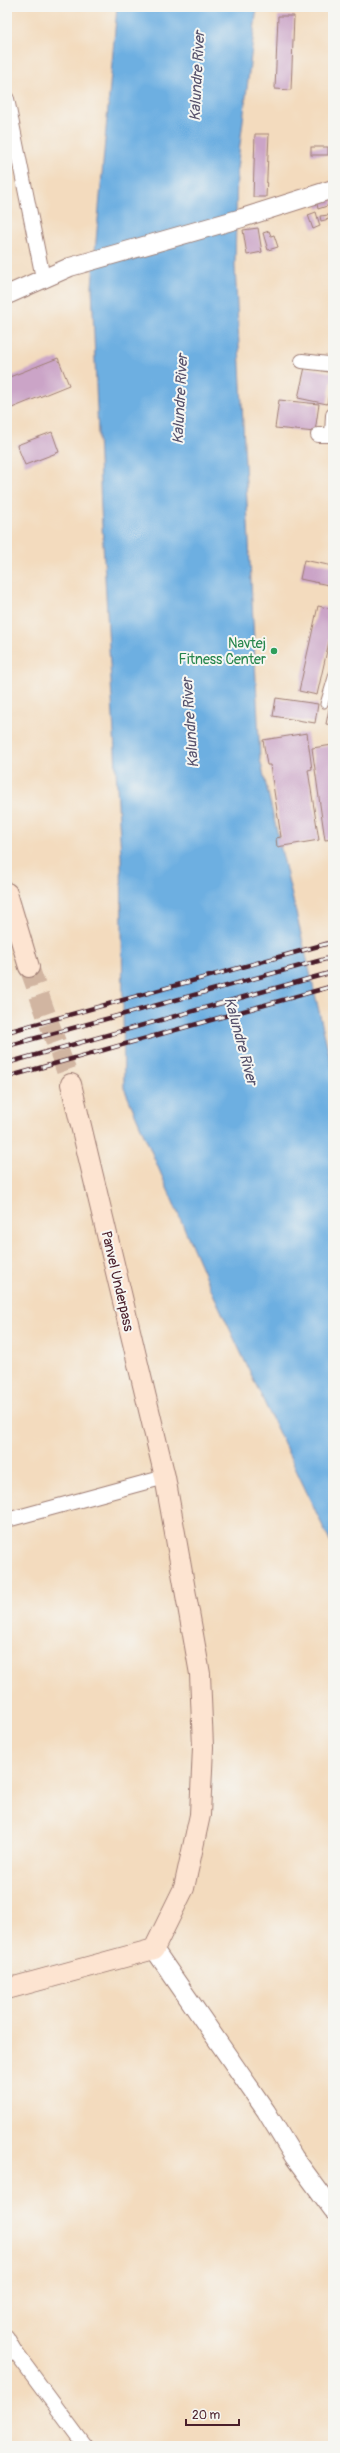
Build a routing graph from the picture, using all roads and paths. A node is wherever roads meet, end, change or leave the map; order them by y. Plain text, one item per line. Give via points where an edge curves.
1 (7, 99) edge
2 (333, 189) edge
3 (43, 278) junction
4 (7, 295) edge
5 (302, 361) dead end
6 (333, 366) edge
7 (333, 415) edge
8 (327, 435) edge
9 (333, 674) edge
10 (324, 704) dead end
11 (7, 893) edge
12 (29, 967) tunnel mouth
13 (71, 1084) tunnel mouth
14 (165, 1478) junction
15 (7, 1520) edge
16 (154, 1950) junction
17 (7, 1989) edge
18 (333, 2210) edge
19 (7, 2337) edge
20 (10, 2352) edge
21 (85, 2446) edge

1 - 3 street
2 - 3 street via 70,267
3 - 4 street
5 - 6 street
7 - 8 street
9 - 10 lane
11 - 12 main road
13 - 14 main road, Panvel Underpass
14 - 15 street
14 - 16 main road, Panvel Underpass via 200,1674 203,1747 200,1816 184,1888
16 - 17 main road
16 - 18 street via 266,2111 294,2157
19 - 20 street
20 - 21 street

